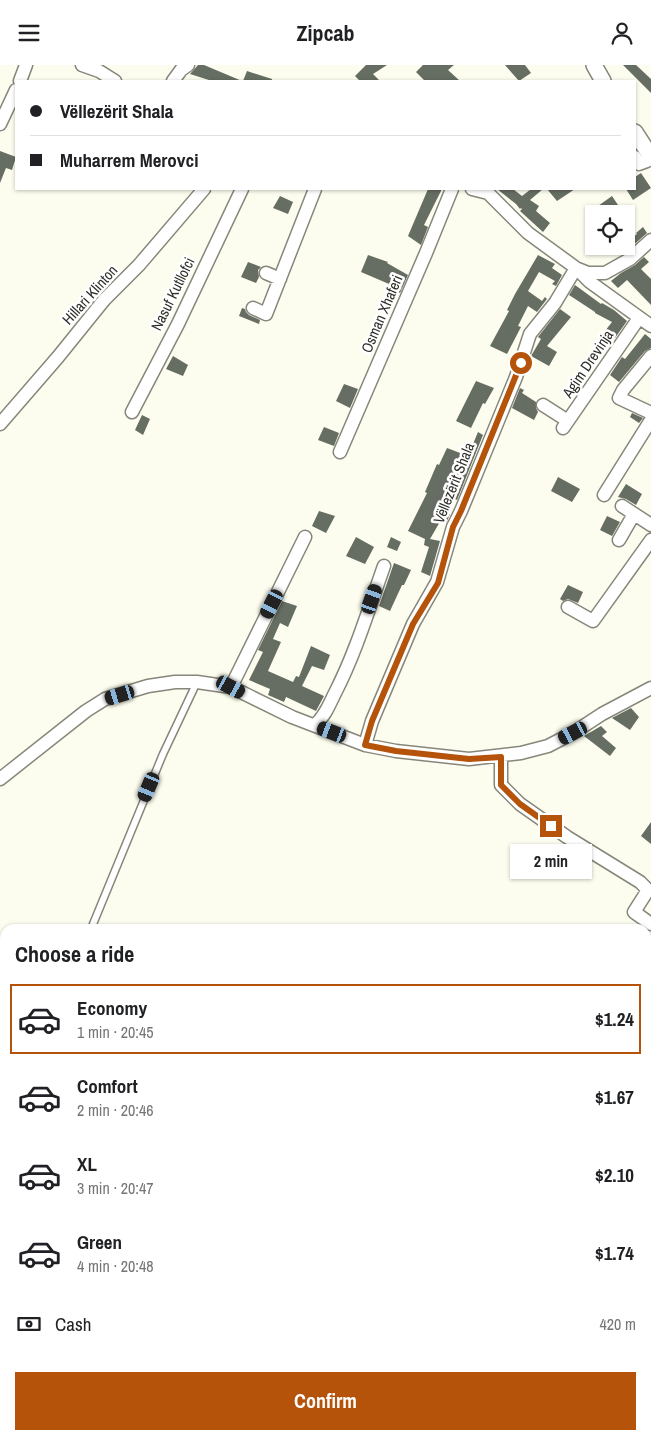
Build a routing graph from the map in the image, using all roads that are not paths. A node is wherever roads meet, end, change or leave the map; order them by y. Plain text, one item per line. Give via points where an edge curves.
1 (26, 65) edge
2 (82, 65) edge
3 (188, 65) edge
4 (595, 67) edge
5 (20, 80) edge
6 (113, 80) edge
7 (174, 80) edge
8 (602, 80) edge
9 (15, 92) edge
10 (0, 124) edge
11 (636, 134) edge
12 (647, 160) edge
13 (203, 190) edge
14 (242, 190) edge
15 (315, 190) edge
16 (452, 190) edge
17 (476, 190) edge
18 (651, 240) edge
19 (576, 268) junction
20 (266, 273) dead end
21 (280, 279) junction
22 (253, 308) dead end
23 (639, 318) junction
24 (651, 326) edge
25 (651, 356) edge
26 (543, 405) dead end
27 (132, 412) dead end
28 (651, 413) edge
29 (651, 420) edge
30 (0, 424) edge
31 (340, 452) dead end
32 (604, 495) dead end
33 (622, 506) dead end
34 (634, 514) junction
35 (651, 525) edge
36 (304, 537) dead end
37 (619, 540) dead end
38 (651, 540) edge
39 (384, 566) dead end
40 (568, 607) dead end
41 (197, 683) junction
42 (231, 687) junction
43 (650, 689) edge
44 (315, 725) junction
45 (365, 745) junction
46 (501, 757) junction
47 (0, 779) edge
48 (93, 924) edge
49 (651, 924) edge

1 - 5 street
2 - 6 street
3 - 7 street
4 - 8 street
9 - 10 street
11 - 12 street
13 - 30 street, Hillari Klinton via 139,265 104,300
14 - 27 street, Nasuf Kutllofci
15 - 21 street
16 - 31 street, Osman Xhaferi
17 - 19 street via 488,193 528,233
18 - 19 street via 630,259 606,273 588,273
19 - 23 street
19 - 45 street, Vëllezërit Shala via 555,303 530,334 516,377 453,527 438,583 413,624
20 - 21 street
21 - 22 street via 266,314
23 - 24 street
23 - 26 street, Agim Drevinja via 566,424
25 - 28 street via 619,397
29 - 32 street
33 - 34 street
34 - 35 street
34 - 37 street
36 - 42 street
38 - 40 street via 592,621
39 - 44 street via 340,684
41 - 42 street
41 - 47 street via 148,686 105,699
41 - 48 lane via 163,754
42 - 44 street
43 - 46 street via 548,746
44 - 45 street
45 - 46 street via 469,759
46 - 49 street via 501,785 520,804 640,882 648,891 634,912

